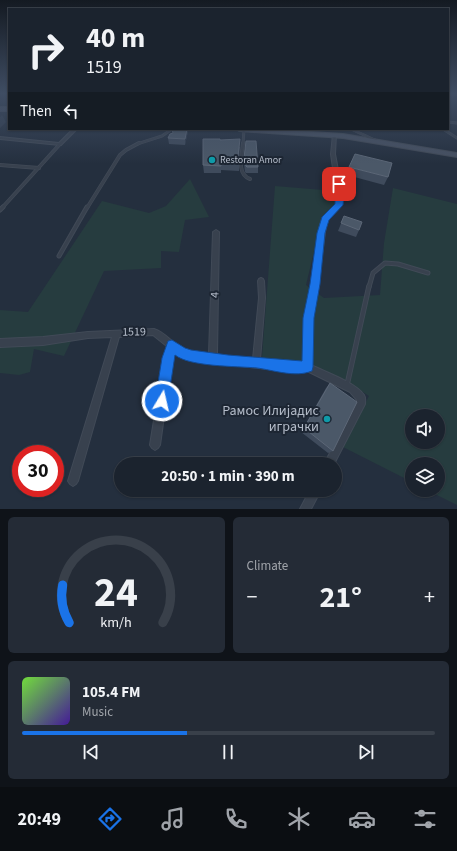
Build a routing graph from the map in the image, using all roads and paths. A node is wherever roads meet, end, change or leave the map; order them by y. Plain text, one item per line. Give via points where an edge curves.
1 (74, 130) edge
2 (171, 130) edge
3 (244, 130) edge
4 (269, 130) edge
5 (353, 130) edge
6 (445, 130) edge
7 (165, 135) junction
8 (334, 135) junction
9 (172, 137) edge
10 (0, 138) edge
11 (457, 138) edge
12 (380, 142) junction
13 (60, 144) junction
14 (457, 155) edge
15 (0, 165) edge
16 (39, 168) junction
17 (250, 179) dead end
18 (0, 210) edge
19 (216, 232) dead end
20 (59, 256) dead end
21 (428, 273) dead end
22 (261, 281) dead end
23 (117, 333) junction
24 (0, 343) edge
25 (172, 345) junction
26 (213, 358) junction
27 (256, 362) junction
28 (307, 367) junction
29 (346, 386) junction
30 (155, 445) dead end
31 (333, 457) edge
32 (73, 482) dead end
33 (312, 497) edge
34 (305, 509) edge

1 - 13 street
2 - 7 lane
3 - 17 lane via 241,170
4 - 8 main road
5 - 12 lane
6 - 11 lane
7 - 9 lane
7 - 20 lane via 136,144 120,155
8 - 12 main road
8 - 28 street via 333,154 340,196 339,205 325,219 323,225 308,318
10 - 13 street
12 - 14 main road
13 - 16 lane
15 - 16 lane
16 - 18 lane
19 - 26 street, 4
21 - 29 lane via 385,263 373,273
22 - 27 street via 262,298
23 - 24 street, 1519
23 - 25 street, 1519 via 154,332
23 - 32 street
25 - 26 street, 1519 via 185,354
25 - 30 street
26 - 27 street, 1519
27 - 28 street, 1519 via 286,367
28 - 29 street
29 - 31 street via 358,394 361,404
33 - 34 street

